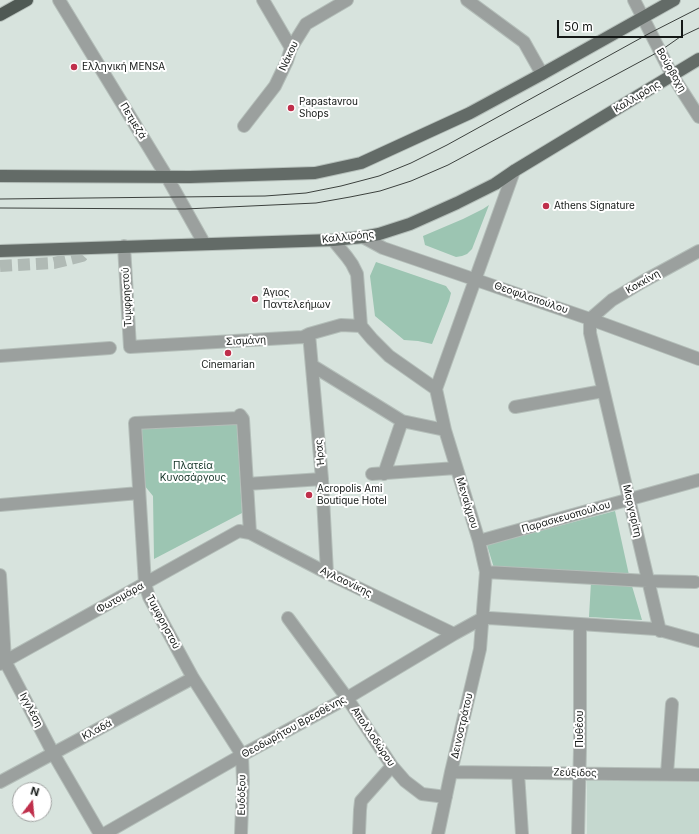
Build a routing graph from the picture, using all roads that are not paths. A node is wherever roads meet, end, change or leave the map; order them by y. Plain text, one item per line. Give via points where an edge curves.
1 (27, 0) edge
2 (59, 0) edge
3 (263, 0) edge
4 (347, 0) edge
5 (468, 0) edge
6 (634, 0) edge
7 (674, 0) edge
8 (0, 15) edge
9 (643, 17) junction
10 (291, 48) junction
11 (699, 59) edge
12 (542, 74) junction
13 (672, 75) junction
14 (699, 117) edge
15 (244, 126) dead end
16 (514, 171) junction
17 (0, 176) edge
18 (167, 177) junction
19 (363, 237) junction
20 (333, 240) junction
21 (204, 244) junction
22 (124, 246) junction
23 (0, 251) edge
24 (699, 251) edge
25 (475, 279) junction
26 (590, 319) junction
27 (361, 326) junction
28 (309, 334) junction
29 (130, 347) joint
30 (110, 348) dead end
31 (0, 356) edge
32 (699, 359) edge
33 (313, 366) junction
34 (436, 389) junction
35 (603, 391) junction
36 (515, 407) dead end
37 (402, 421) junction
38 (446, 430) junction
39 (456, 468) junction
40 (322, 479) junction
41 (699, 480) edge
42 (247, 484) junction
43 (139, 493) junction
44 (629, 500) junction
45 (0, 505) edge
46 (244, 532) junction
47 (479, 542) junction
48 (486, 572) junction
49 (327, 573) junction
50 (0, 575) edge
51 (648, 581) junction
52 (695, 582) dead end
53 (145, 584) junction
54 (288, 618) dead end
55 (483, 618) junction
56 (580, 624) junction
57 (660, 631) junction
58 (454, 634) junction
59 (699, 641) edge
60 (2, 663) edge
61 (193, 678) junction
62 (346, 698) junction
63 (672, 704) dead end
64 (53, 753) junction
65 (242, 755) junction
66 (392, 766) junction
67 (451, 772) junction
68 (518, 773) junction
69 (579, 773) junction
70 (667, 774) junction
71 (699, 774) edge
72 (0, 782) edge
73 (446, 798) junction
74 (100, 834) edge
75 (104, 834) edge
76 (241, 834) edge
77 (359, 834) edge
78 (438, 834) edge
79 (522, 834) edge
80 (578, 834) edge

1 - 8 highway
2 - 18 street, Πετμεζά
3 - 10 street
4 - 10 street, Νάκου via 306,24
5 - 12 street via 524,42
6 - 9 street, Βούρβαχη
7 - 9 main road
9 - 12 main road
9 - 13 street, Βούρβαχη
10 - 15 street, Νάκου via 275,86
11 - 13 main road, Καλλιρόης
12 - 18 main road via 470,113 362,163 316,173
13 - 14 street, Βούρβαχη
13 - 16 main road, Καλλιρόης
16 - 19 main road, Καλλιρόης via 495,184 410,224
16 - 25 street
17 - 18 main road
18 - 21 street, Πετμεζά
19 - 20 main road, Καλλιρόης
19 - 25 street, Θεοφιλοπούλου via 383,248
20 - 21 main road, Καλλιρόης
20 - 27 street via 356,270
21 - 22 main road, Καλλιρόης
22 - 23 main road, Καλλιρόης
22 - 29 street, Τυμφρηστού
24 - 26 street, Κοκκίνη via 612,300
25 - 26 street, Θεοφιλοπούλου
25 - 34 street
26 - 32 street, Θεοφιλοπούλου
26 - 35 street, Μαργαρίτη via 590,333
27 - 28 street, Σισμάνη via 342,325
27 - 34 street via 389,356
28 - 29 street, Σισμάνη via 303,337
28 - 33 street, Ήρας
30 - 31 street
33 - 37 street
33 - 40 street, Ήρας
34 - 38 street, Μεναίχμου
35 - 36 street
35 - 44 street, Μαργαρίτη
37 - 38 street
37 - 39 street via 378,474
38 - 39 street, Μεναίχμου
39 - 47 street, Μεναίχμου
40 - 42 street
40 - 49 street, Ήρας
41 - 44 street, Παρασκευοπούλου
42 - 43 street, Τυμφρηστού via 243,419 240,415 238,418 135,423
42 - 46 street
43 - 45 street
43 - 53 street, Τυμφρηστού
44 - 47 street, Παρασκευοπούλου
44 - 51 street, Μαργαρίτη
46 - 49 street, Αγλαονίκης
46 - 53 street, Φωτομάρα
47 - 48 street, Μεναίχμου
48 - 51 street
48 - 55 street, Μεναίχμου
49 - 58 street, Αγλαονίκης
50 - 60 street, Ιγγλέση
51 - 52 street
51 - 57 street, Μαργαρίτη
53 - 60 street, Φωτομάρα
53 - 61 street, Τυμφρηστού via 149,597
54 - 62 street, Απολλοδώρου
55 - 56 street
55 - 58 street, Θεοδωρήτου Βρεσθένης
55 - 67 street, Δεινοστράτου via 480,649
56 - 57 street
56 - 69 street, Πυθέου
57 - 59 street
58 - 62 street, Θεοδωρήτου Βρεσθένης
60 - 64 street, Ιγγλέση
61 - 64 street, Κλαδά
61 - 65 street, Τυμφρηστού
62 - 65 street, Θεοδωρήτου Βρεσθένης
62 - 66 street, Απολλοδώρου
63 - 70 street
64 - 72 street, Κλαδά
64 - 74 street, Ιγγλέση
65 - 75 street, Θεοδωρήτου Βρεσθένης
65 - 76 street, Ευδόξου
66 - 73 street, Απολλοδώρου via 422,794
66 - 77 street via 362,801
67 - 68 street, Ζεύξιδος
67 - 73 street, Δεινοστράτου
68 - 69 street, Ζεύξιδος
68 - 79 street
69 - 70 street, Ζεύξιδος
69 - 80 street, Πυθέου
70 - 71 street, Ζεύξιδος
73 - 78 street, Δεινοστράτου

